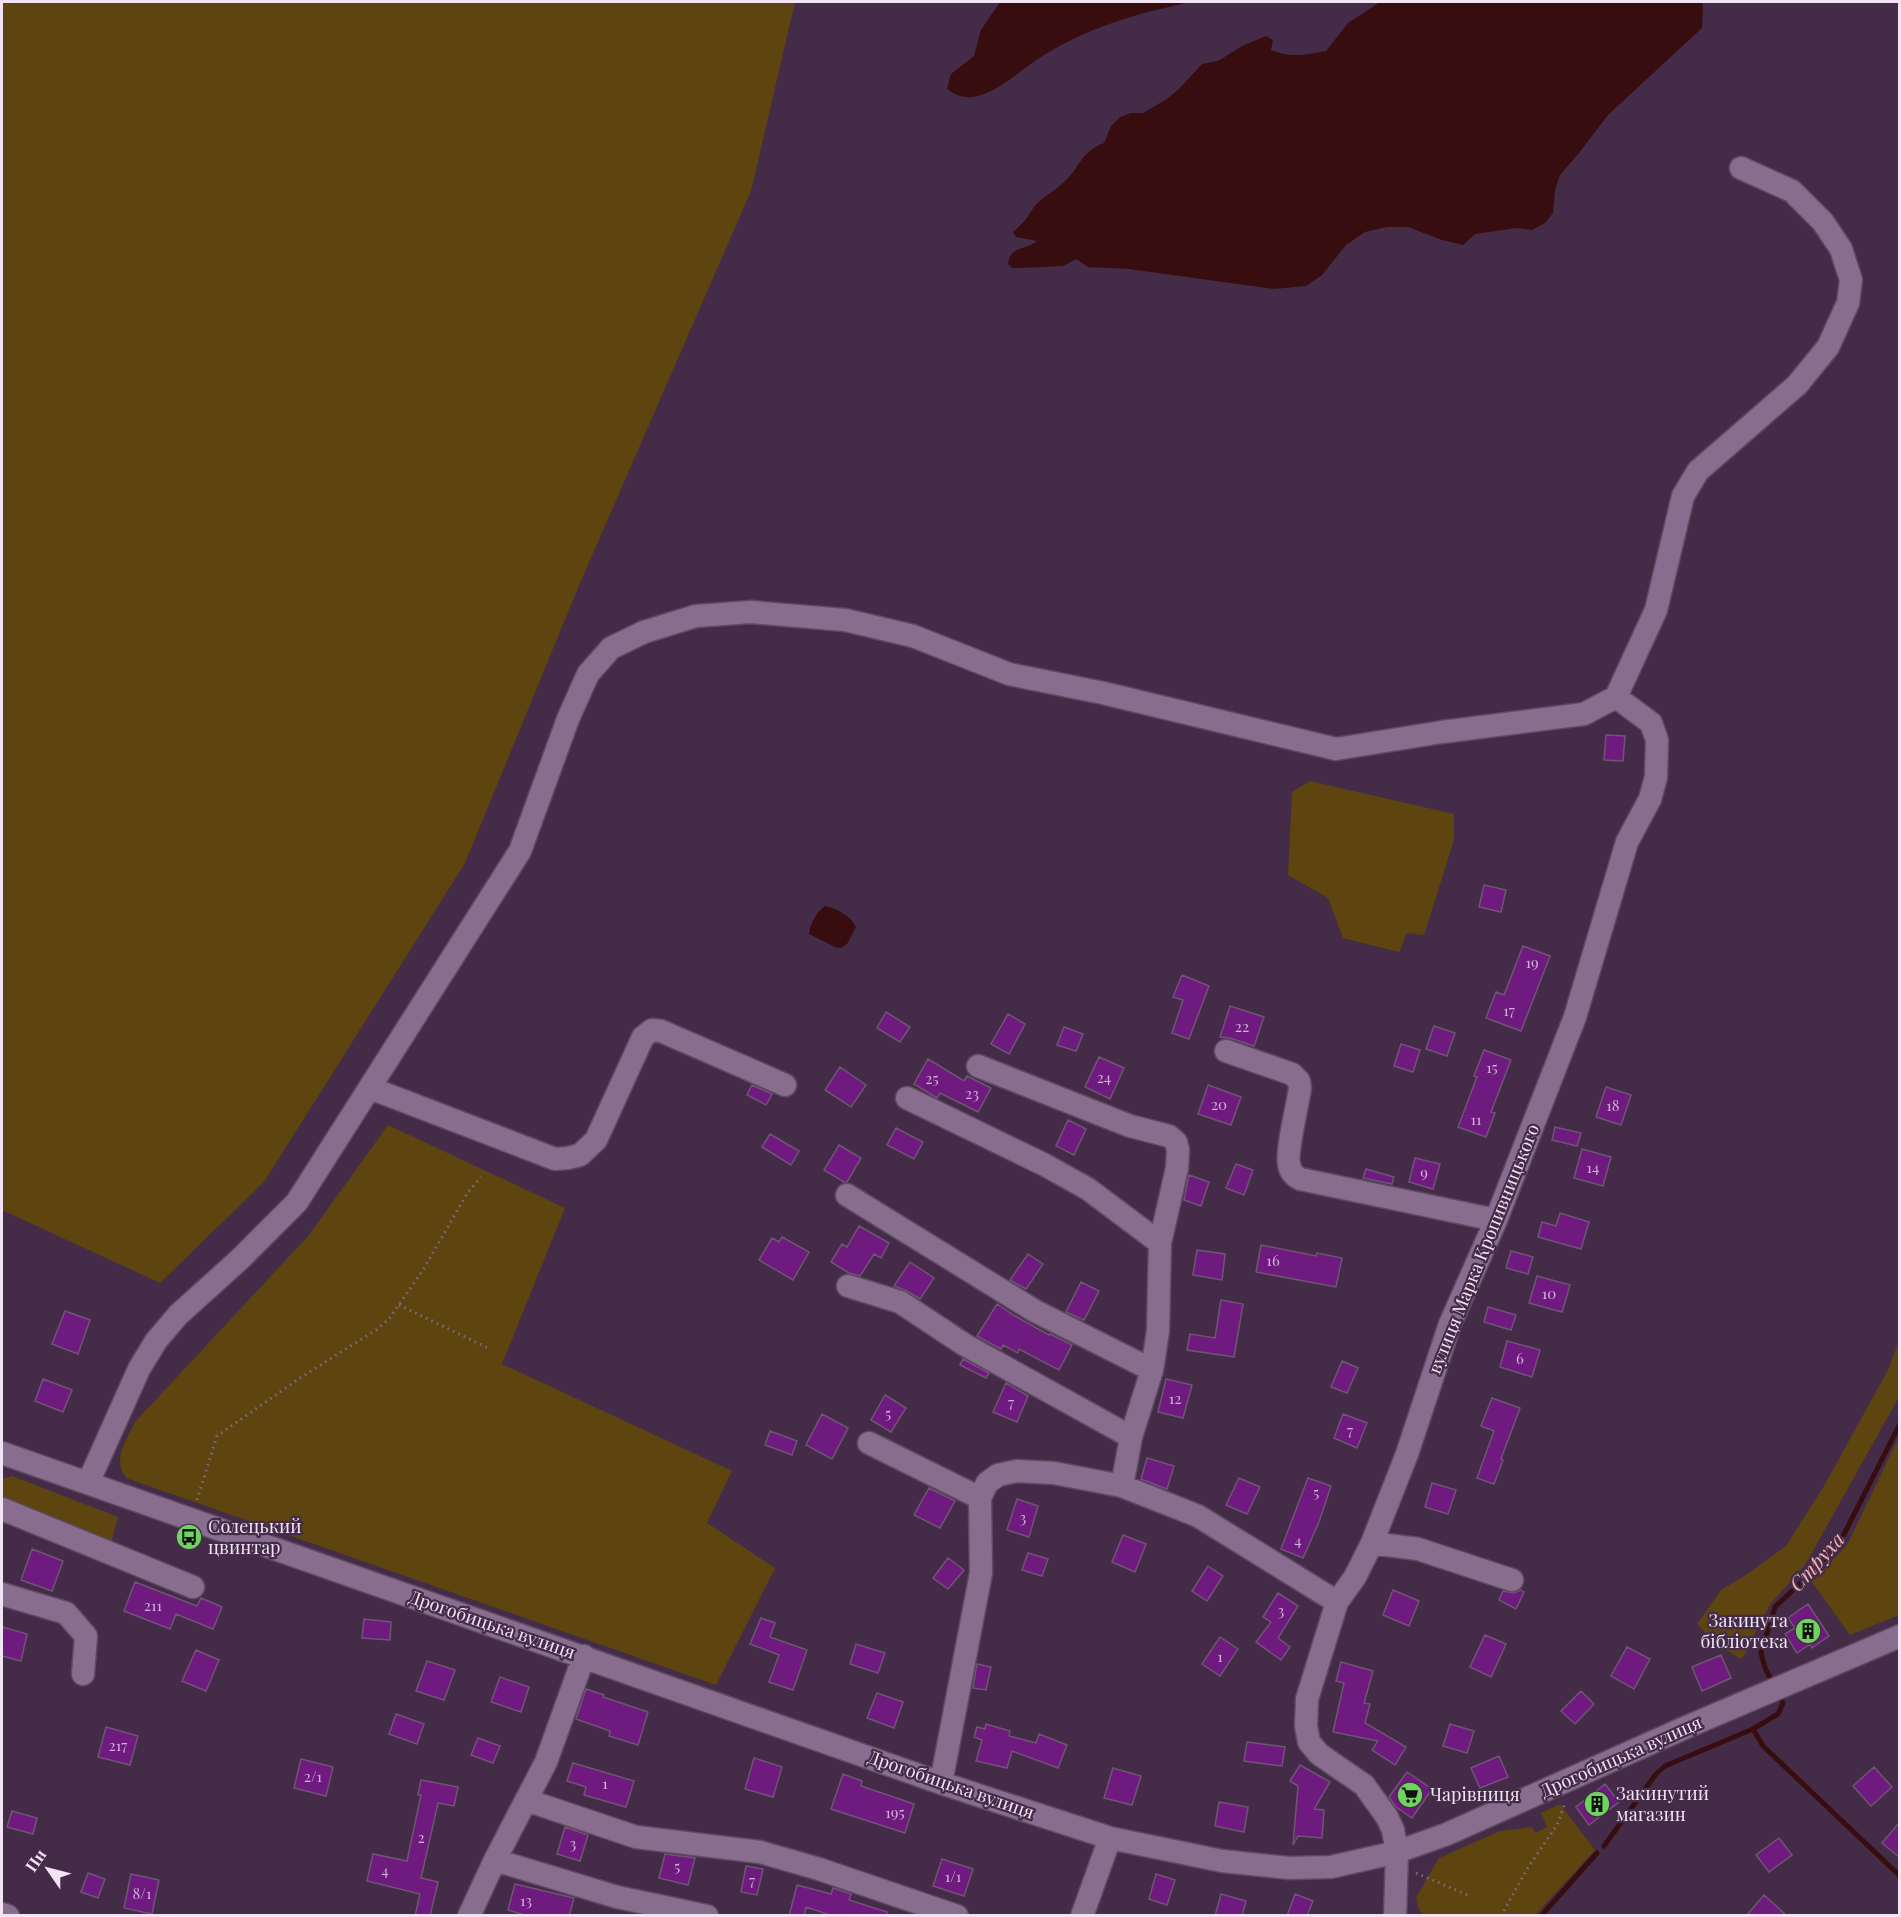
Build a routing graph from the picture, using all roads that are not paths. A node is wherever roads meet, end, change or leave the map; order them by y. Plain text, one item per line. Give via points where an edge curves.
1 (1741, 168) dead end
2 (1616, 697) junction
3 (1226, 1051) dead end
4 (978, 1066) dead end
5 (785, 1085) dead end
6 (370, 1088) junction
7 (907, 1098) dead end
8 (848, 1195) dead end
9 (1496, 1220) junction
10 (1160, 1243) junction
11 (848, 1286) dead end
12 (1152, 1370) junction
13 (1131, 1437) junction
14 (869, 1443) dead end
15 (2, 1453) edge
16 (88, 1483) junction
17 (1122, 1486) junction
18 (980, 1498) junction
19 (2, 1509) edge
20 (1372, 1543) junction
21 (1512, 1581) dead end
22 (193, 1587) dead end
23 (2, 1594) edge
24 (1337, 1602) junction
25 (1899, 1636) edge
26 (584, 1656) junction
27 (83, 1674) dead end
28 (941, 1783) junction
29 (526, 1800) junction
30 (1110, 1838) junction
31 (1397, 1852) junction
32 (495, 1860) junction
33 (1400, 1912) edge
34 (476, 1913) edge
35 (2, 1914) edge
36 (8, 1916) edge
37 (706, 1916) edge
38 (957, 1916) edge
39 (1082, 1916) edge

1 - 2 street via 1792,191 1823,222 1841,249 1851,280 1848,303 1828,347 1797,385 1698,471 1683,496 1656,610
2 - 6 street via 1584,714 1336,749 1009,674 913,636 845,620 751,612 696,616 644,632 611,648 588,674 520,851
2 - 9 street, вулиця Марка Кропивницького via 1651,723 1657,740 1656,777 1650,799 1627,842 1575,1017
3 - 9 street via 1292,1074 1299,1081 1288,1159 1295,1176
4 - 10 street via 1130,1126 1169,1136 1176,1142 1177,1168
5 - 6 street via 652,1030 643,1036 596,1140 580,1155 568,1158 555,1158
6 - 16 street via 297,1202 178,1315 156,1341 139,1369
7 - 10 street via 1088,1189
8 - 12 street via 1035,1311
9 - 20 street, вулиця Марка Кропивницького via 1450,1324 1407,1454
10 - 12 street via 1158,1330
11 - 13 street via 900,1302 965,1345
12 - 13 street
13 - 17 street
14 - 18 street
15 - 16 street, Дрогобицька вулиця
16 - 26 street, Дрогобицька вулиця
17 - 18 street via 1053,1473 1017,1471 998,1475 987,1483
17 - 24 street via 1198,1516
18 - 28 street via 981,1573
19 - 22 street
20 - 21 street via 1418,1549
20 - 24 street, вулиця Марка Кропивницького
23 - 27 street via 66,1613 86,1636
24 - 31 street, вулиця Марка Кропивницького via 1307,1699 1309,1742 1319,1754 1364,1785 1387,1817
25 - 31 street, Дрогобицька вулиця via 1456,1830
26 - 28 street, Дрогобицька вулиця
26 - 29 street via 546,1762
28 - 30 street, Дрогобицька вулиця
29 - 32 street
29 - 38 street via 636,1837 760,1852
30 - 31 street, Дрогобицька вулиця via 1222,1861 1289,1868 1331,1867
30 - 39 street
31 - 33 street, вулиця Марка Кропивницького
32 - 34 street
32 - 37 street via 617,1897
35 - 36 street

